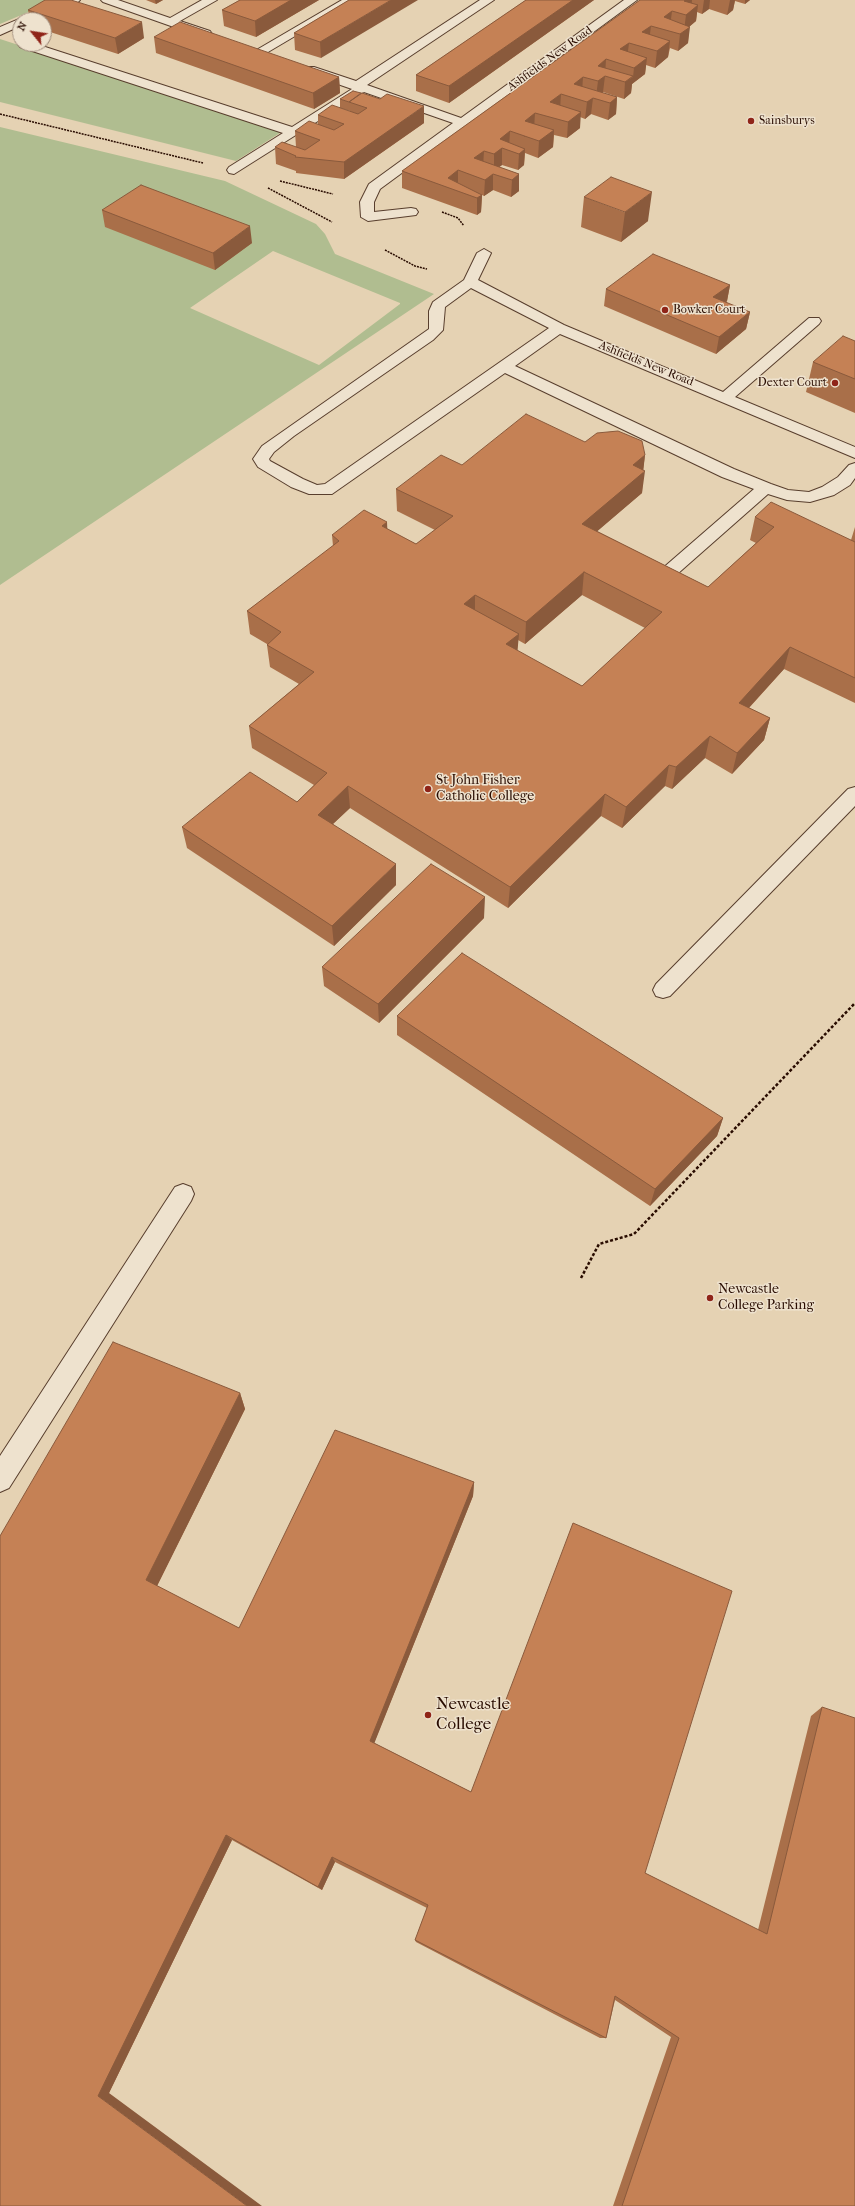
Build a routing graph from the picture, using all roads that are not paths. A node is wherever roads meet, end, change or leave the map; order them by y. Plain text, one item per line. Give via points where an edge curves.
1 (74, 0) edge
2 (107, 0) edge
3 (211, 0) edge
4 (350, 0) edge
5 (488, 0) edge
6 (631, 0) edge
7 (45, 12) edge
8 (170, 22) junction
9 (12, 25) edge
10 (0, 30) edge
11 (0, 36) edge
12 (214, 37) edge
13 (12, 40) edge
14 (244, 47) edge
15 (49, 52) edge
16 (259, 52) junction
17 (274, 58) edge
18 (297, 65) edge
19 (360, 87) junction
20 (462, 122) junction
21 (294, 132) junction
22 (234, 170) road end
23 (411, 212) dead end
24 (484, 253) dead end
25 (470, 282) junction
26 (814, 321) dead end
27 (559, 328) junction
28 (505, 367) junction
29 (726, 397) junction
30 (855, 453) edge
31 (855, 468) edge
32 (765, 488) junction
33 (669, 572) edge
34 (855, 794) edge
35 (663, 990) dead end
36 (183, 1194) dead end
37 (0, 1479) edge

1 - 7 street
2 - 8 street
3 - 8 street
4 - 16 street
5 - 19 street
6 - 20 street, Ashfields New Road
8 - 12 street
9 - 10 street
11 - 13 street
14 - 16 street
15 - 21 street
16 - 17 street
18 - 19 street
19 - 20 street
19 - 21 street
20 - 23 street, Ashfields New Road via 374,187 367,202 368,217
21 - 22 street
24 - 25 street
25 - 27 street, Ashfields New Road
25 - 28 street via 438,305 436,330 428,337 288,433 268,449 261,459 264,464 297,483 315,490 326,490
26 - 29 street
27 - 28 street
27 - 29 street, Ashfields New Road
28 - 32 street via 728,473
29 - 30 street, Ashfields New Road
31 - 32 street via 844,481 828,491 810,497 787,495
32 - 33 street
34 - 35 street
36 - 37 street

